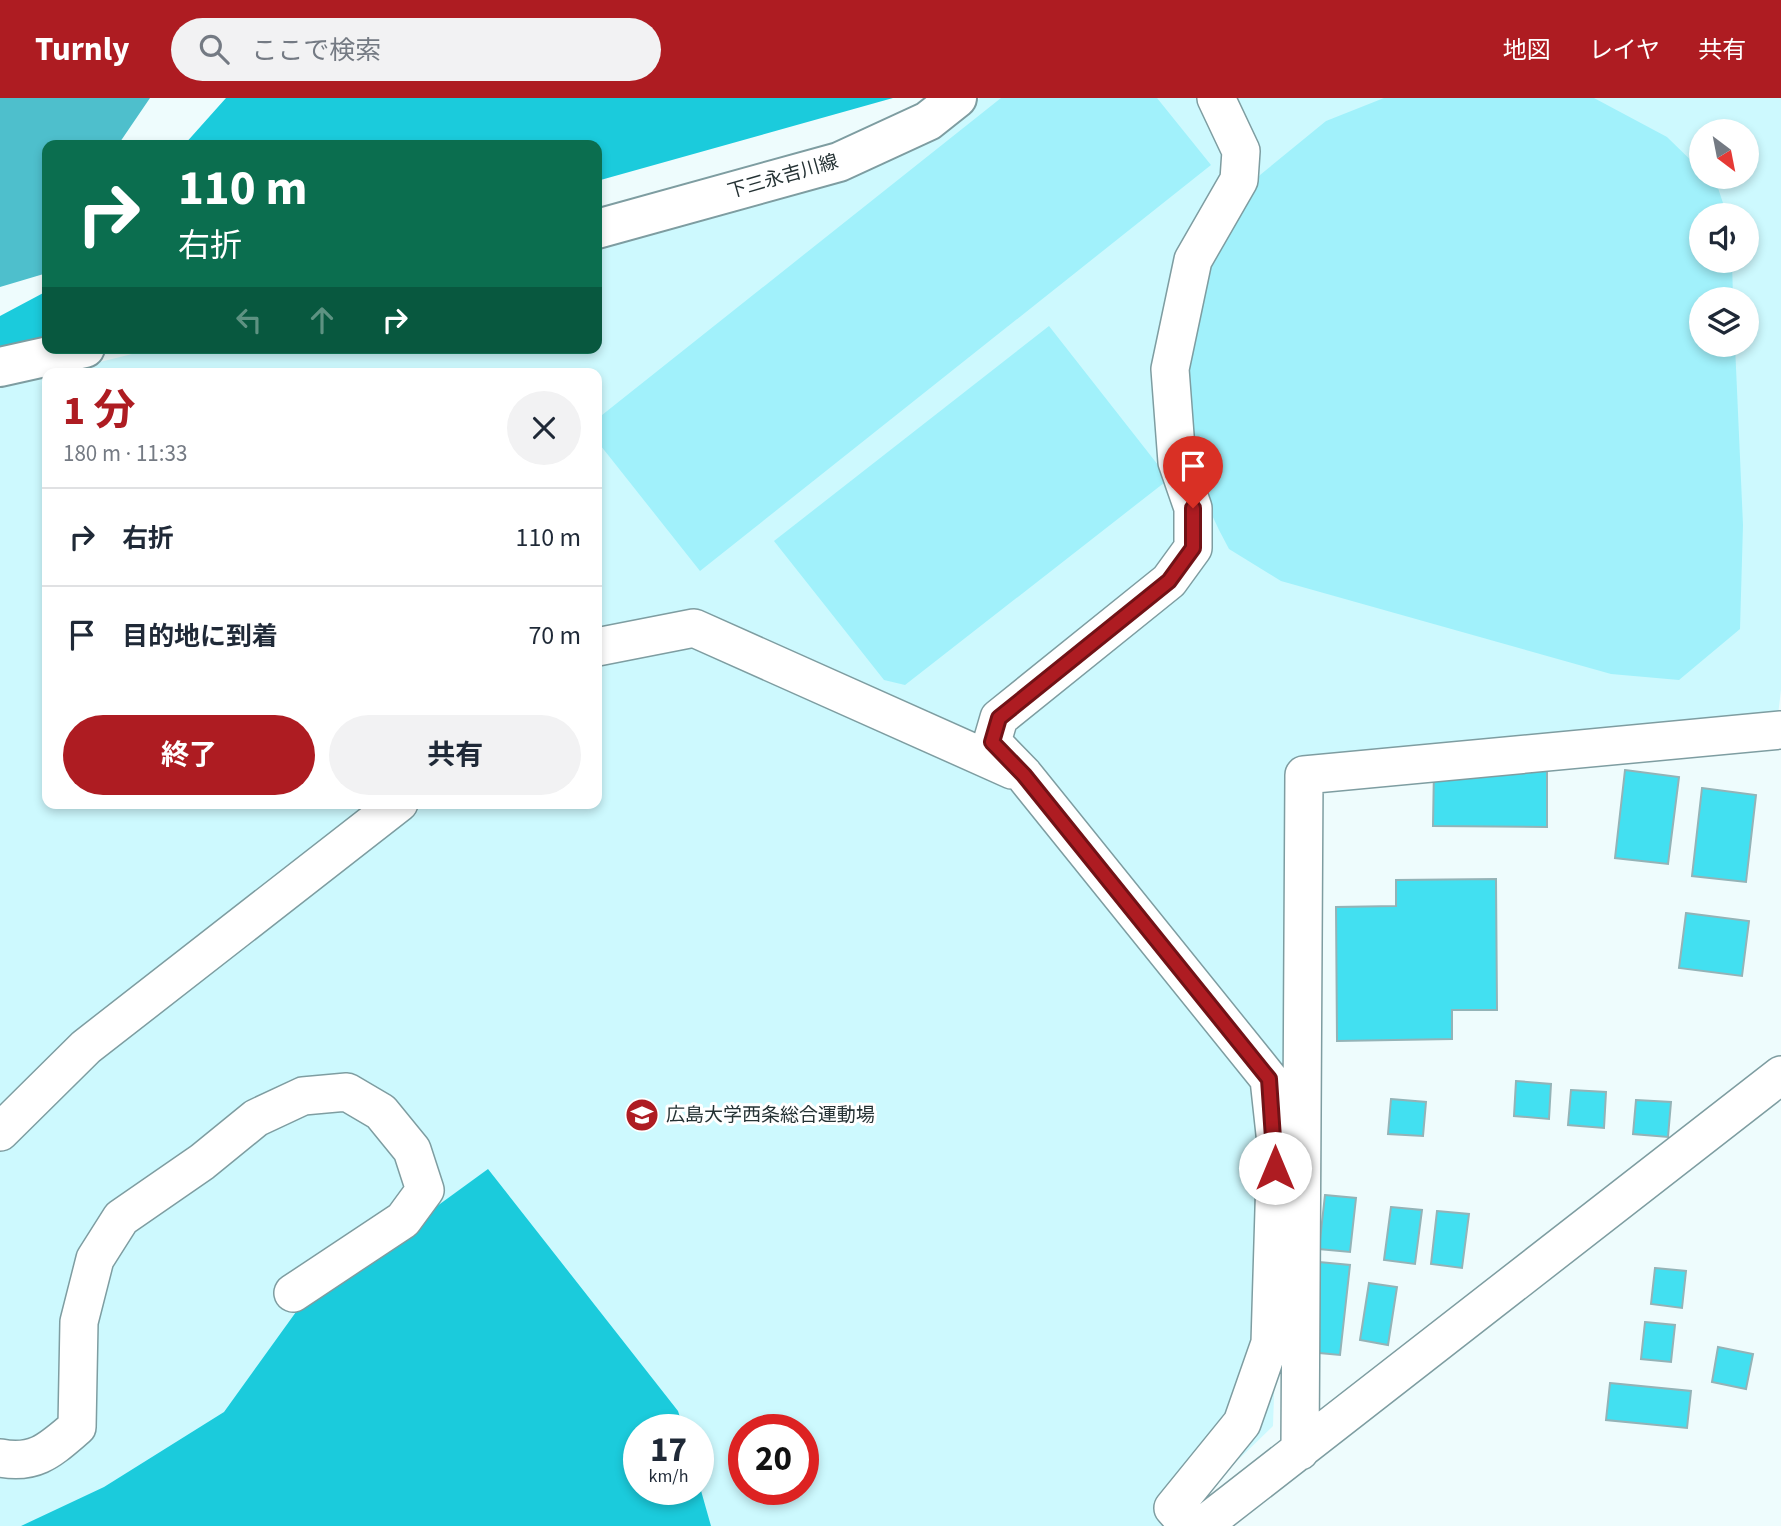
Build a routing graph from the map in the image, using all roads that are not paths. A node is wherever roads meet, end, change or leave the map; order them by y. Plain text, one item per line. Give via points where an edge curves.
1 (957, 98) edge
2 (1216, 98) edge
3 (602, 228) edge
4 (59, 354) edge
5 (0, 367) edge
6 (602, 647) edge
7 (1781, 730) edge
8 (1024, 775) junction
9 (391, 809) edge
10 (1781, 1075) edge
11 (0, 1132) edge
12 (293, 1293) dead end
13 (1300, 1451) junction
14 (0, 1458) edge
15 (1189, 1526) edge
16 (1202, 1526) edge

1 - 3 main road, 下三永吉川線 via 928,121 839,162
2 - 8 street via 1241,151 1238,180 1193,260 1170,369 1177,462 1193,508 1193,548 1169,581 999,718 992,742
4 - 5 main road
6 - 8 street via 694,628
7 - 13 street via 1304,775
8 - 15 street via 1269,1079 1276,1143 1270,1343 1242,1423 1173,1508
9 - 11 street via 86,1047
10 - 13 street
12 - 14 street via 403,1220 425,1190 412,1150 381,1112 346,1092 303,1096 256,1118 121,1218 95,1259 79,1322 77,1427 46,1454 19,1462
13 - 16 street

